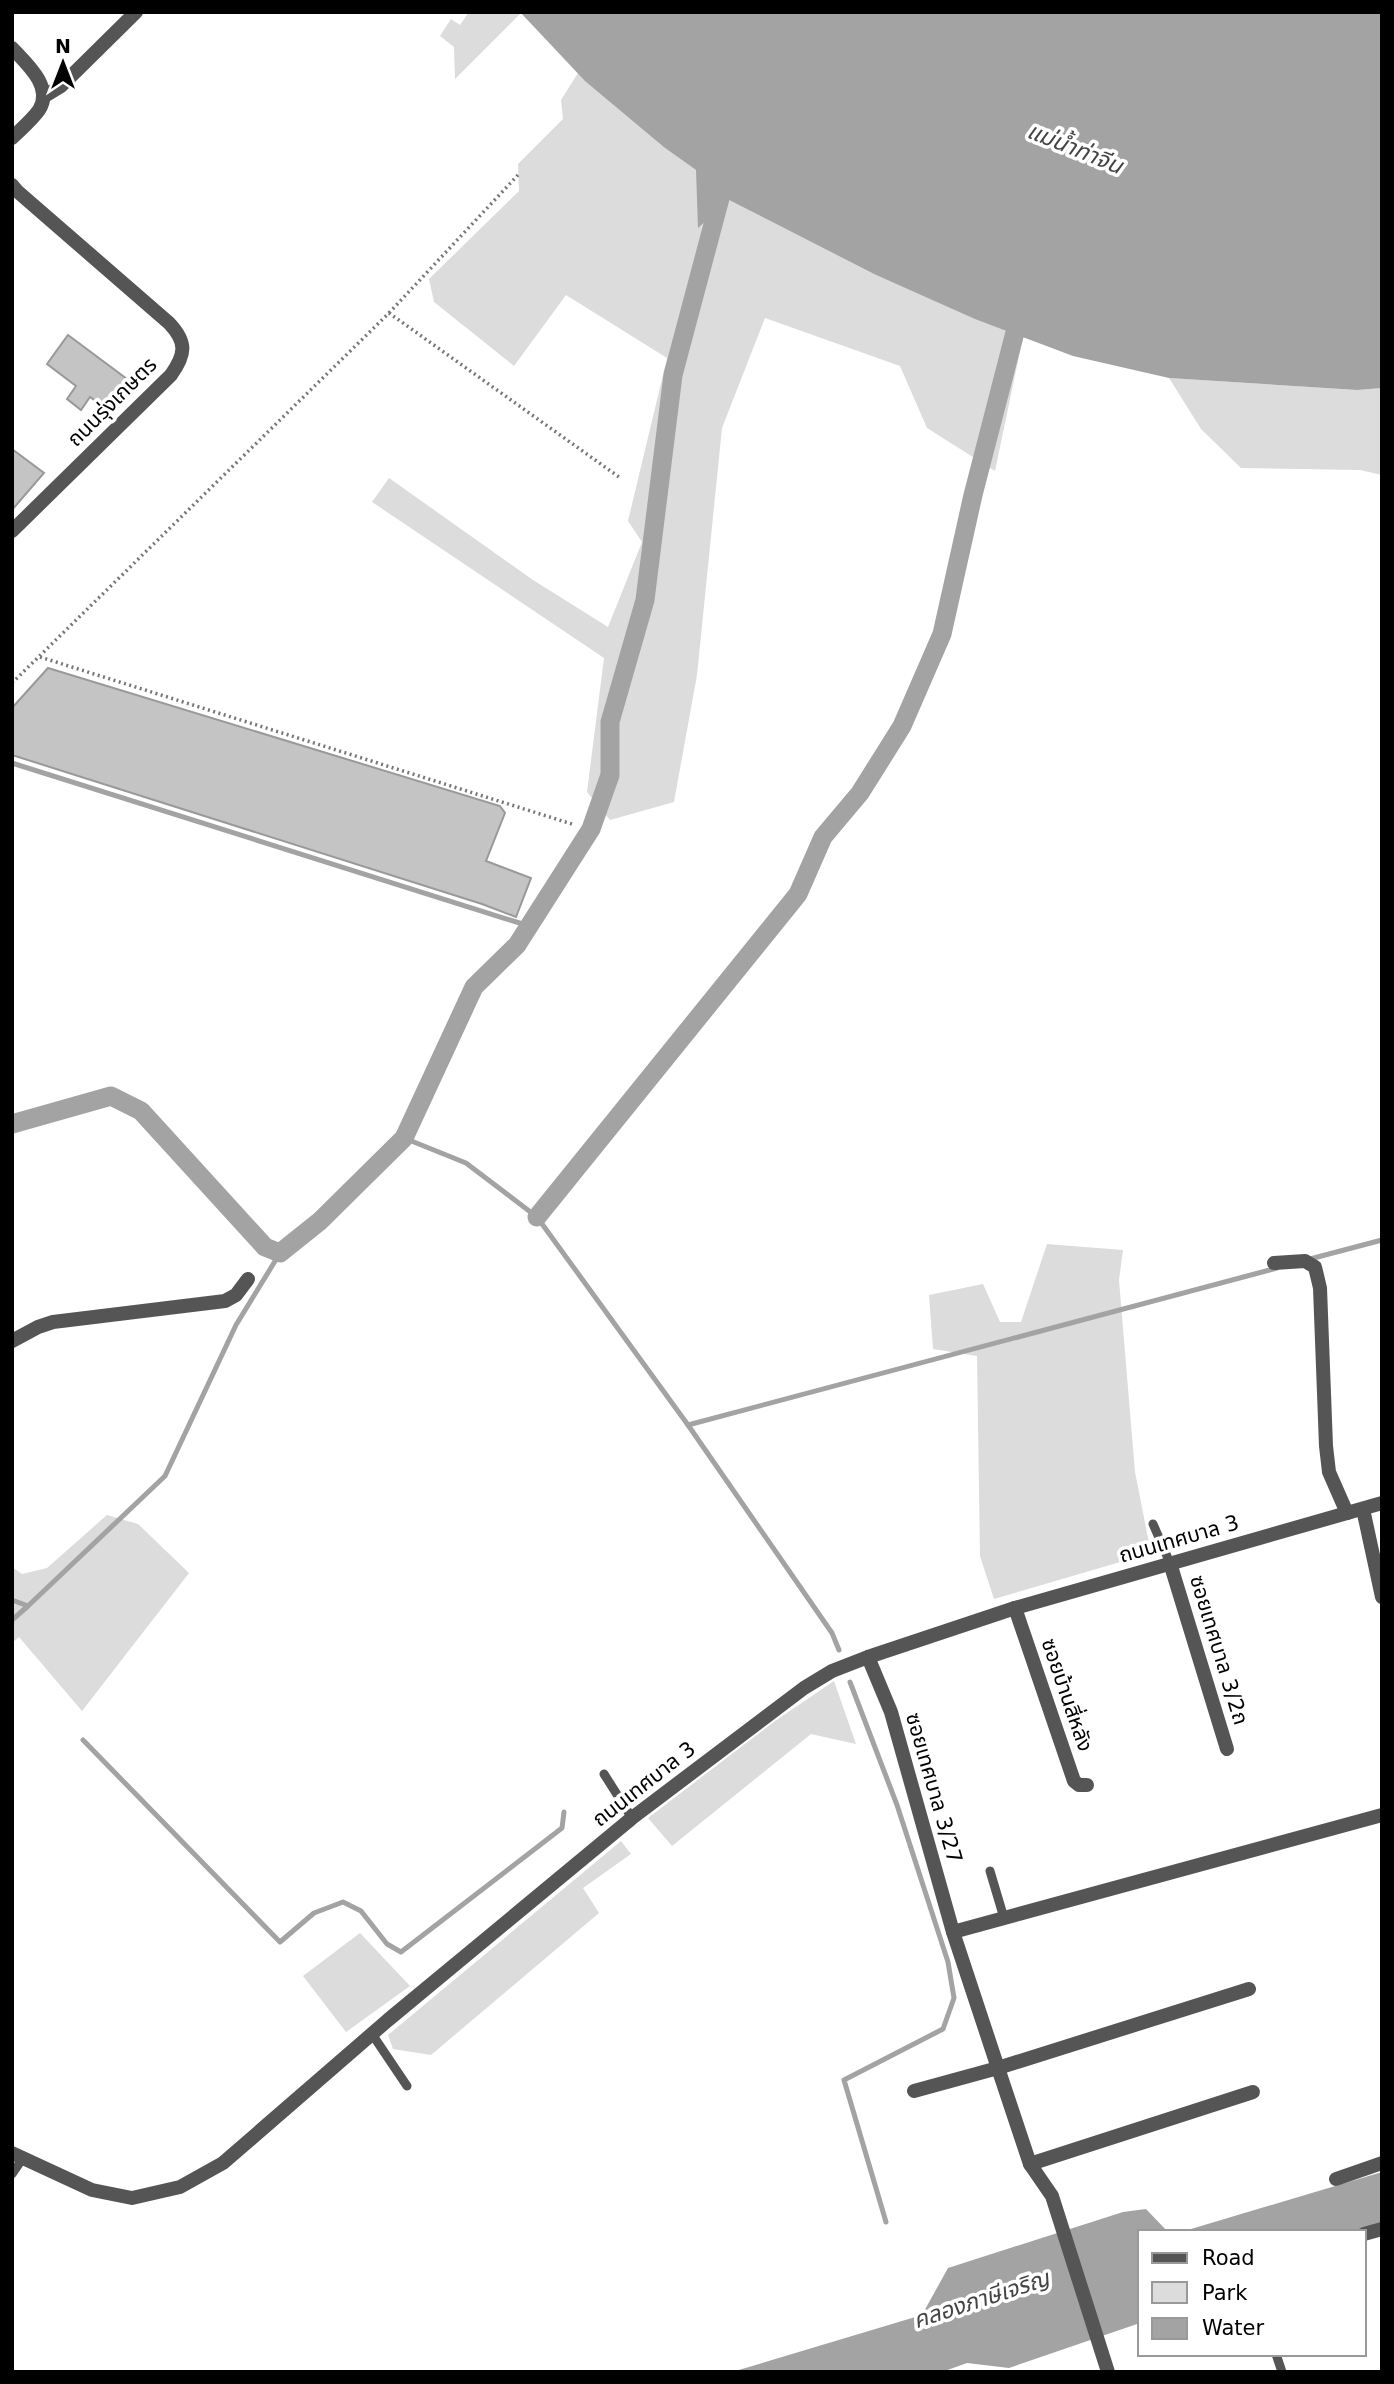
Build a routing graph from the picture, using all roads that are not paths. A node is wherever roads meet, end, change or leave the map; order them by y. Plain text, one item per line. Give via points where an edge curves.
1 (136, 12) edge
2 (12, 48) edge
3 (43, 97) junction
4 (12, 138) edge
5 (12, 185) edge
6 (12, 531) edge
7 (1274, 1263) dead end
8 (248, 1279) dead end
9 (12, 1341) edge
10 (1382, 1503) edge
11 (1363, 1509) junction
12 (1347, 1513) junction
13 (1153, 1524) dead end
14 (1170, 1563) junction
15 (1382, 1597) edge
16 (1015, 1608) junction
17 (869, 1657) junction
18 (1227, 1749) dead end
19 (604, 1774) dead end
20 (1087, 1785) dead end
21 (1382, 1815) edge
22 (632, 1818) junction
23 (990, 1871) dead end
24 (1004, 1918) junction
25 (953, 1932) junction
26 (1249, 1989) dead end
27 (372, 2034) junction
28 (998, 2068) junction
29 (407, 2086) dead end
30 (914, 2091) dead end
31 (1253, 2092) dead end
32 (18, 2156) edge
33 (1382, 2162) edge
34 (1030, 2164) junction
35 (12, 2174) edge
36 (1336, 2179) dead end
37 (1108, 2372) edge

1 - 3 street via 61,86
2 - 3 street via 37,74
3 - 4 street via 40,108
5 - 6 street, ถนนรุ่งเกษตร via 169,323 183,345 181,361 171,375
7 - 12 street via 1305,1261 1315,1267 1320,1288 1329,1472
8 - 9 street via 225,1301 54,1322
10 - 11 street, ถนนเทศบาล 3
11 - 12 street, ถนนเทศบาล 3
11 - 15 street
12 - 14 street, ถนนเทศบาล 3
13 - 14 lane
14 - 16 street, ถนนเทศบาล 3
14 - 18 street, ซอยเทศบาล 3/2ถ
16 - 17 street, ถนนเทศบาล 3
16 - 20 street, ซอยบ้านสี่หลัง via 1074,1781
17 - 22 street, ถนนเทศบาล 3 via 804,1688
17 - 25 street, ซอยเทศบาล 3/27 via 891,1712
19 - 22 lane
21 - 24 street
22 - 27 street, ถนนเทศบาล 3
23 - 24 lane
24 - 25 street
25 - 28 street, ซอยเทศบาล 3/27
26 - 28 street
27 - 29 lane
27 - 32 street, ถนนเทศบาล 3 via 223,2163 180,2187 132,2198 92,2190
28 - 30 street
28 - 34 street, ซอยเทศบาล 3/27
31 - 34 street
32 - 35 lane
33 - 36 street
34 - 37 street, ซอยเทศบาล 3/27 via 1052,2196

